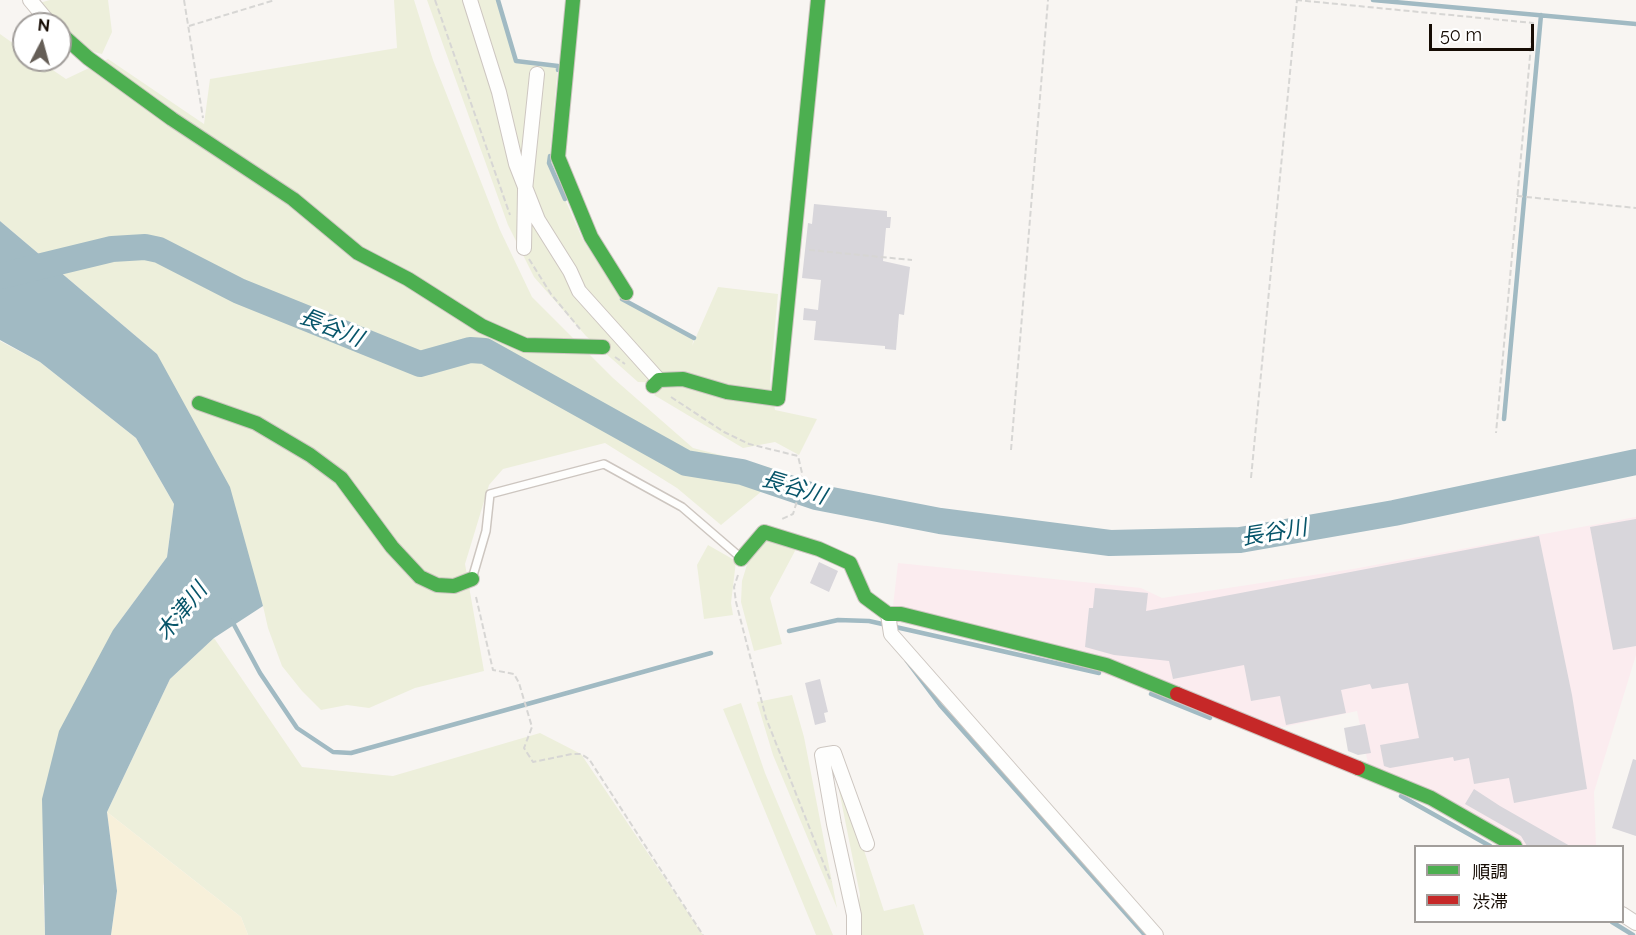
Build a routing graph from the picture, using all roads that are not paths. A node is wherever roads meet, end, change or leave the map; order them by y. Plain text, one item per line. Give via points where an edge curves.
1 (30, 0) edge
2 (470, 0) edge
3 (573, 0) edge
4 (818, 0) edge
5 (40, 12) edge
6 (72, 44) edge
7 (537, 74) dead end
8 (525, 190) junction
9 (524, 248) dead end
10 (626, 293) dead end
11 (603, 347) dead end
12 (199, 403) dead end
13 (741, 559) joint
14 (472, 579) joint
15 (888, 614) junction
16 (867, 844) dead end
17 (1513, 845) edge
18 (854, 935) edge
19 (1156, 935) edge

1 - 5 street
2 - 8 street
3 - 10 street via 558,157 591,237
4 - 8 street via 778,399 727,392 683,380 656,383 579,291
6 - 11 street via 163,112 293,199 358,253 482,326 525,345
7 - 8 street
8 - 9 street
12 - 14 street via 256,423 341,478 392,547 420,577 437,585 454,586
13 - 14 lane via 682,507 604,464 490,494 486,531
13 - 15 street via 764,532 819,549 850,563 865,597
15 - 17 street via 1106,665 1431,798
15 - 19 street via 891,634
16 - 18 street via 834,753 822,754 854,915

